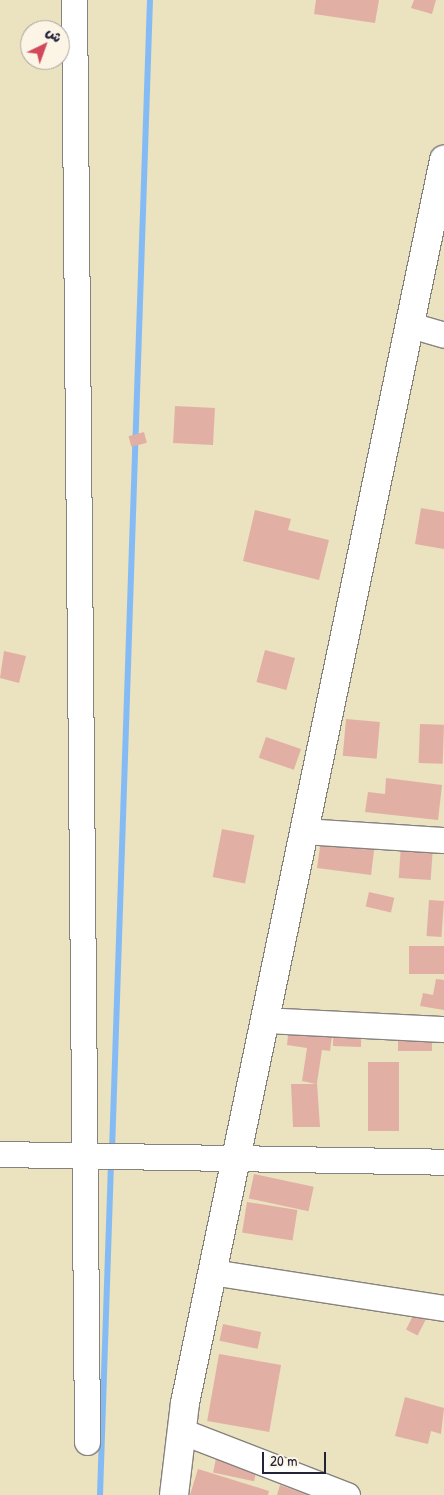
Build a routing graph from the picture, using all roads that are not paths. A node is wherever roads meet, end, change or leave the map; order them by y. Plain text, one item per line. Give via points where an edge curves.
1 (74, 0) edge
2 (444, 160) edge
3 (410, 325) junction
4 (443, 337) edge
5 (304, 831) junction
6 (444, 840) edge
7 (264, 1020) junction
8 (444, 1029) edge
9 (0, 1154) edge
10 (85, 1156) junction
11 (235, 1158) junction
12 (444, 1162) edge
13 (212, 1272) junction
14 (444, 1308) edge
15 (181, 1431) junction
16 (88, 1442) dead end
17 (174, 1495) edge
18 (347, 1495) edge

1 - 10 street
2 - 3 street
3 - 4 street
3 - 5 street
5 - 6 street
5 - 7 street
7 - 8 street
7 - 11 street
9 - 10 street
10 - 11 street
10 - 16 street
11 - 12 street
11 - 13 street
13 - 14 street
13 - 15 street
15 - 17 street
15 - 18 street

